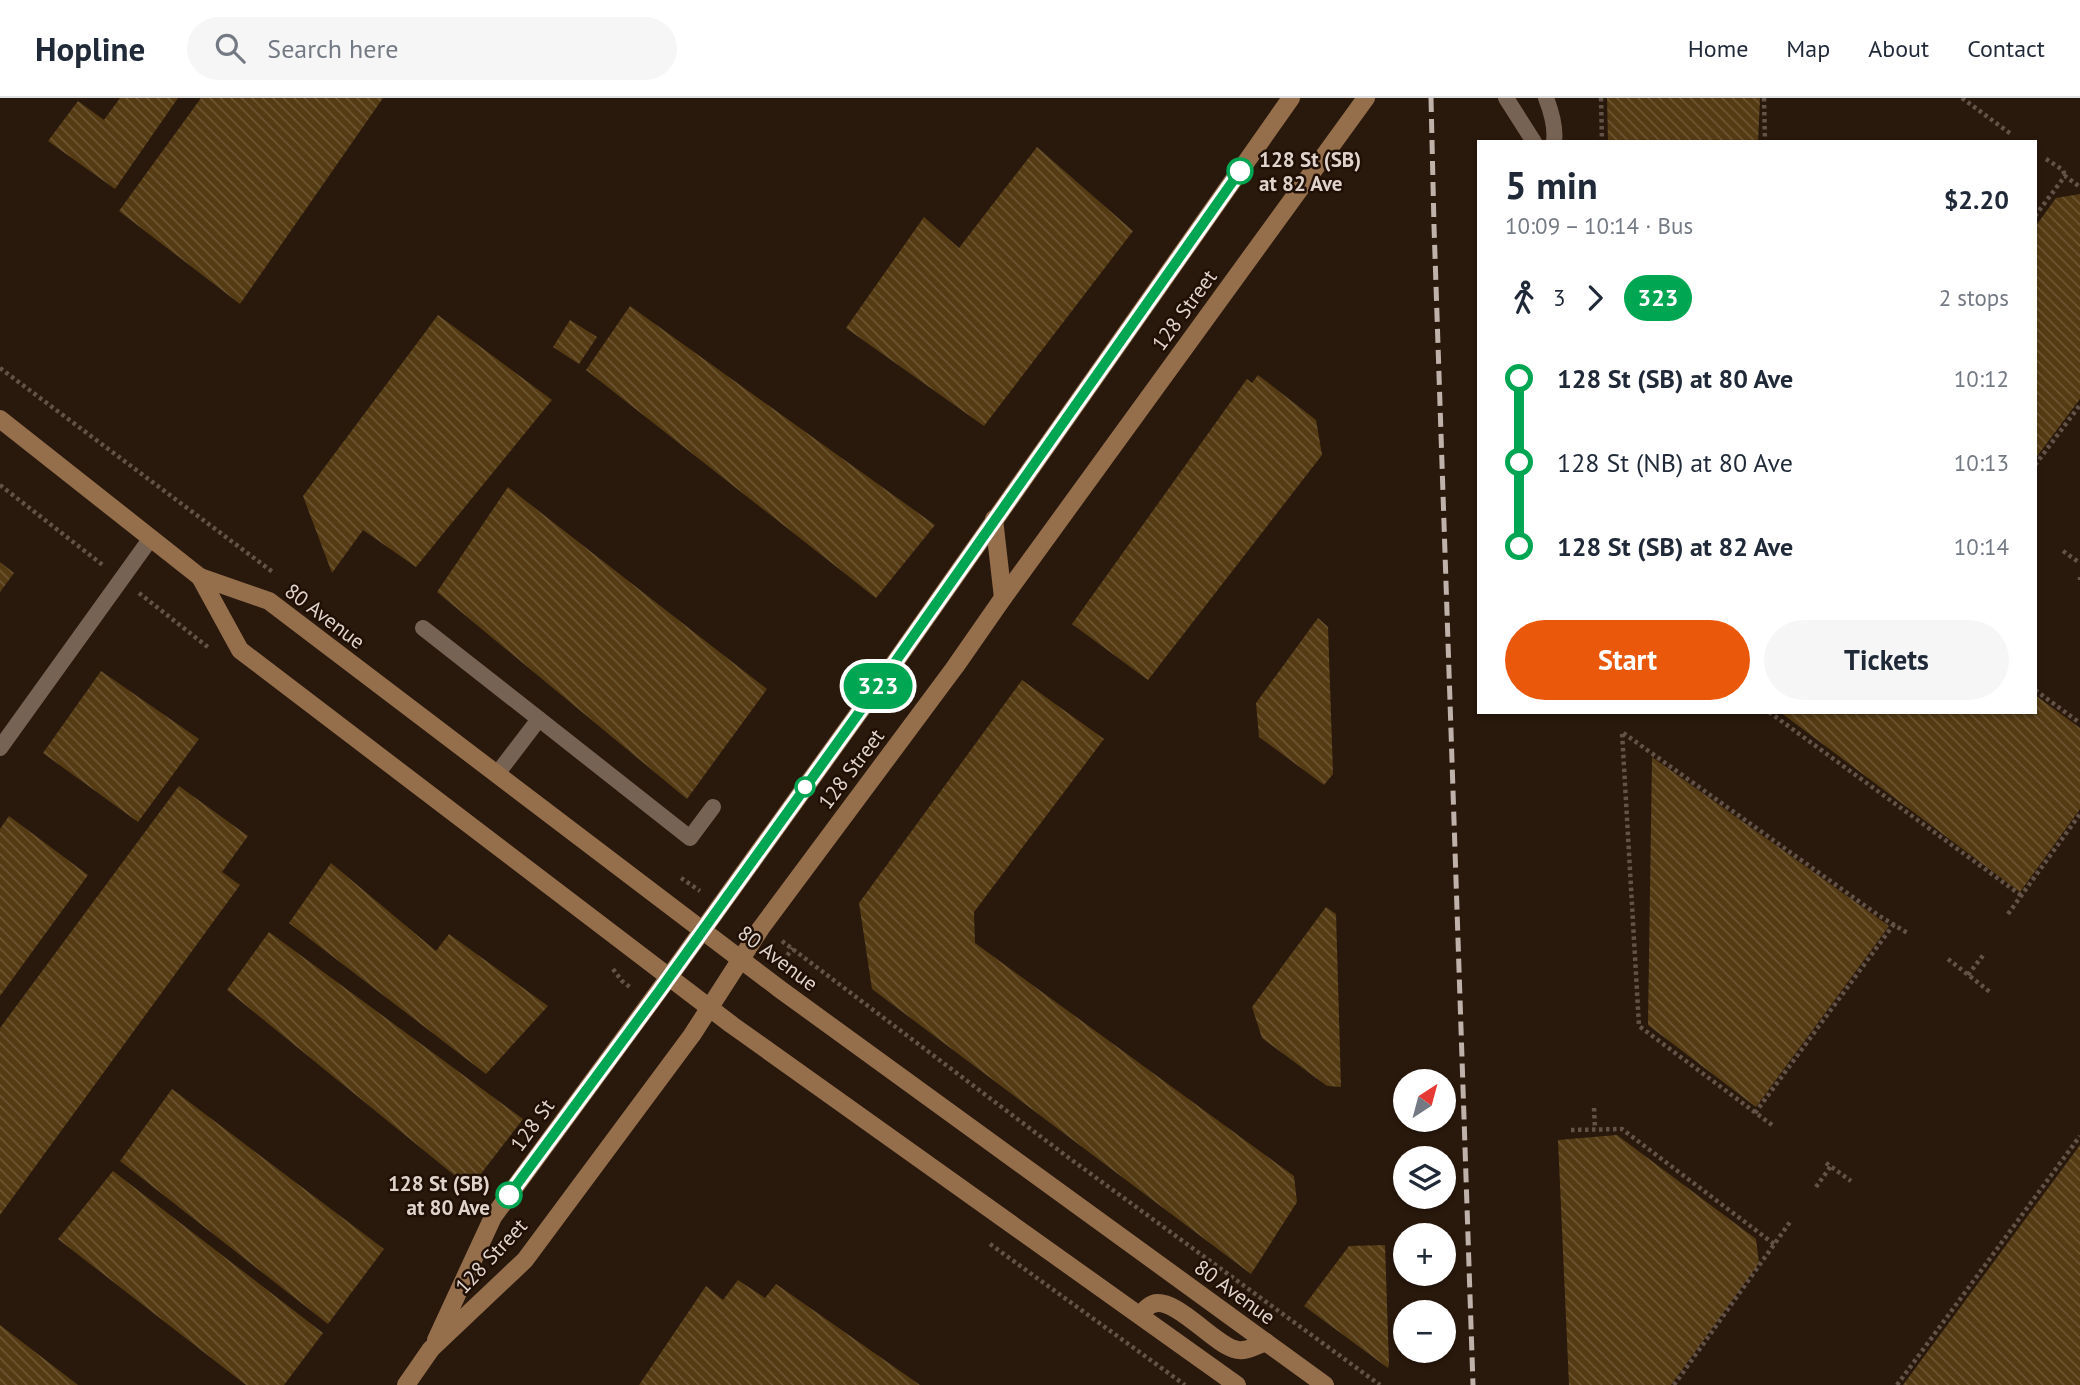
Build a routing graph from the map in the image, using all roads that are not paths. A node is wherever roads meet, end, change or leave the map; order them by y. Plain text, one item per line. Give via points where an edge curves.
1 (1291, 98) edge
2 (1366, 98) edge
3 (1506, 98) edge
4 (1546, 98) edge
5 (1533, 140) edge
6 (1554, 140) edge
7 (0, 419) edge
8 (994, 519) junction
9 (151, 538) junction
10 (200, 577) junction
11 (1003, 598) junction
12 (423, 628) dead end
13 (539, 719) junction
14 (0, 748) edge
15 (497, 774) junction
16 (713, 807) dead end
17 (702, 930) junction
18 (741, 958) junction
19 (669, 977) junction
20 (711, 1009) junction
21 (1140, 1315) junction
22 (1266, 1342) junction
23 (432, 1349) junction
24 (406, 1385) edge
25 (1237, 1385) edge
26 (1325, 1385) edge

1 - 8 main road, 128 Street
2 - 11 main road, 128 Street
3 - 5 lane
4 - 6 lane
7 - 9 main road, 80 Avenue
8 - 11 main road
8 - 17 main road, 128 Street
9 - 10 main road, 80 Avenue
9 - 14 lane
10 - 15 main road, 80 Avenue via 269,601
10 - 19 main road, 80 Avenue via 240,650
11 - 18 main road, 128 Street
12 - 13 lane
13 - 15 lane
13 - 16 lane via 690,838
15 - 17 main road, 80 Avenue
17 - 18 main road, 80 Avenue
17 - 19 main road, 128 Street
18 - 20 main road, 128 Street
18 - 22 main road, 80 Avenue
19 - 20 main road, 80 Avenue
19 - 23 main road, 128 St via 493,1217
20 - 21 main road, 80 Avenue
20 - 23 main road, 128 Street via 525,1260
21 - 22 main road via 1159,1303 1232,1349 1244,1351
21 - 25 main road, 80 Avenue
22 - 26 main road, 80 Avenue
23 - 24 main road, 128 Street

